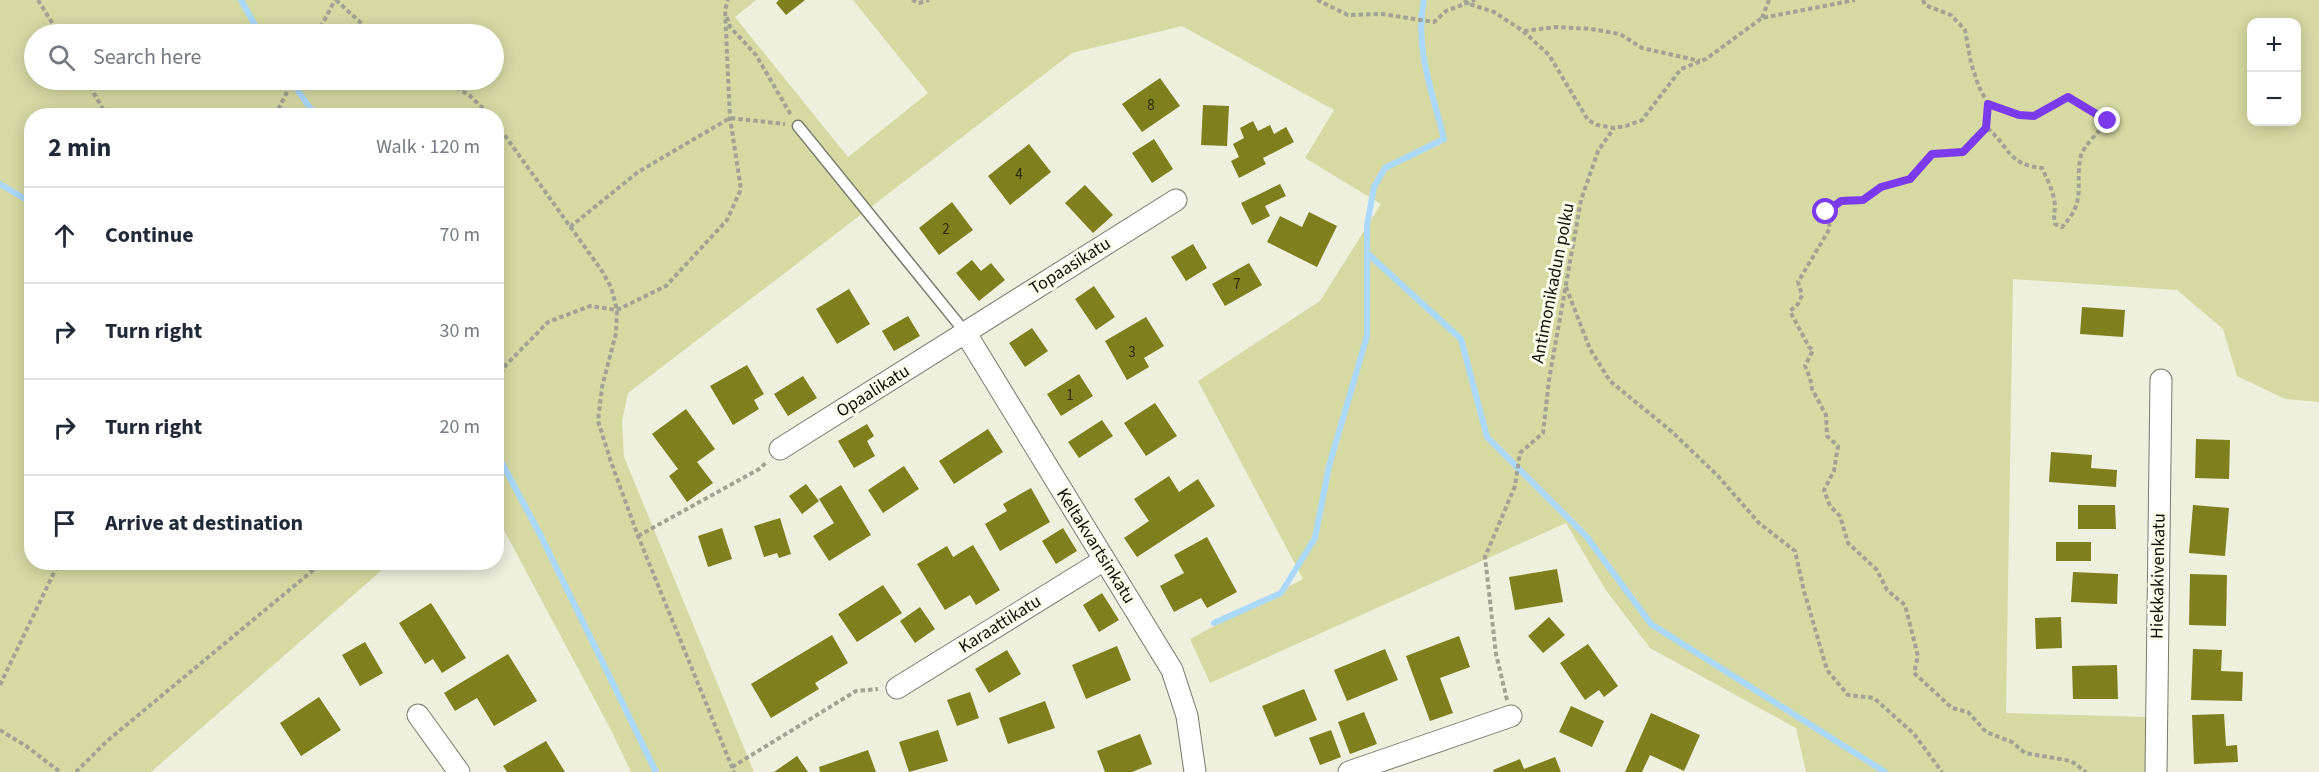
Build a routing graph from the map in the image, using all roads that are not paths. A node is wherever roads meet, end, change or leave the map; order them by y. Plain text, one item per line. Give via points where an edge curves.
1 (798, 126) road end
2 (1176, 200) dead end
3 (965, 333) junction
4 (2161, 380) dead end
5 (780, 449) road end
6 (1104, 560) junction
7 (897, 688) road end
8 (418, 715) dead end
9 (1511, 716) road end
10 (459, 772) edge
11 (1195, 772) edge
12 (1349, 772) edge
13 (2156, 772) edge

1 - 3 lane
2 - 3 street, Topaasikatu
3 - 5 street, Opaalikatu
3 - 6 street, Keltakvartsinkatu
4 - 13 street, Hiekkakivenkatu
6 - 7 street, Karaattikatu
6 - 11 street, Keltakvartsinkatu via 1172,670 1187,716
8 - 10 street
9 - 12 street

